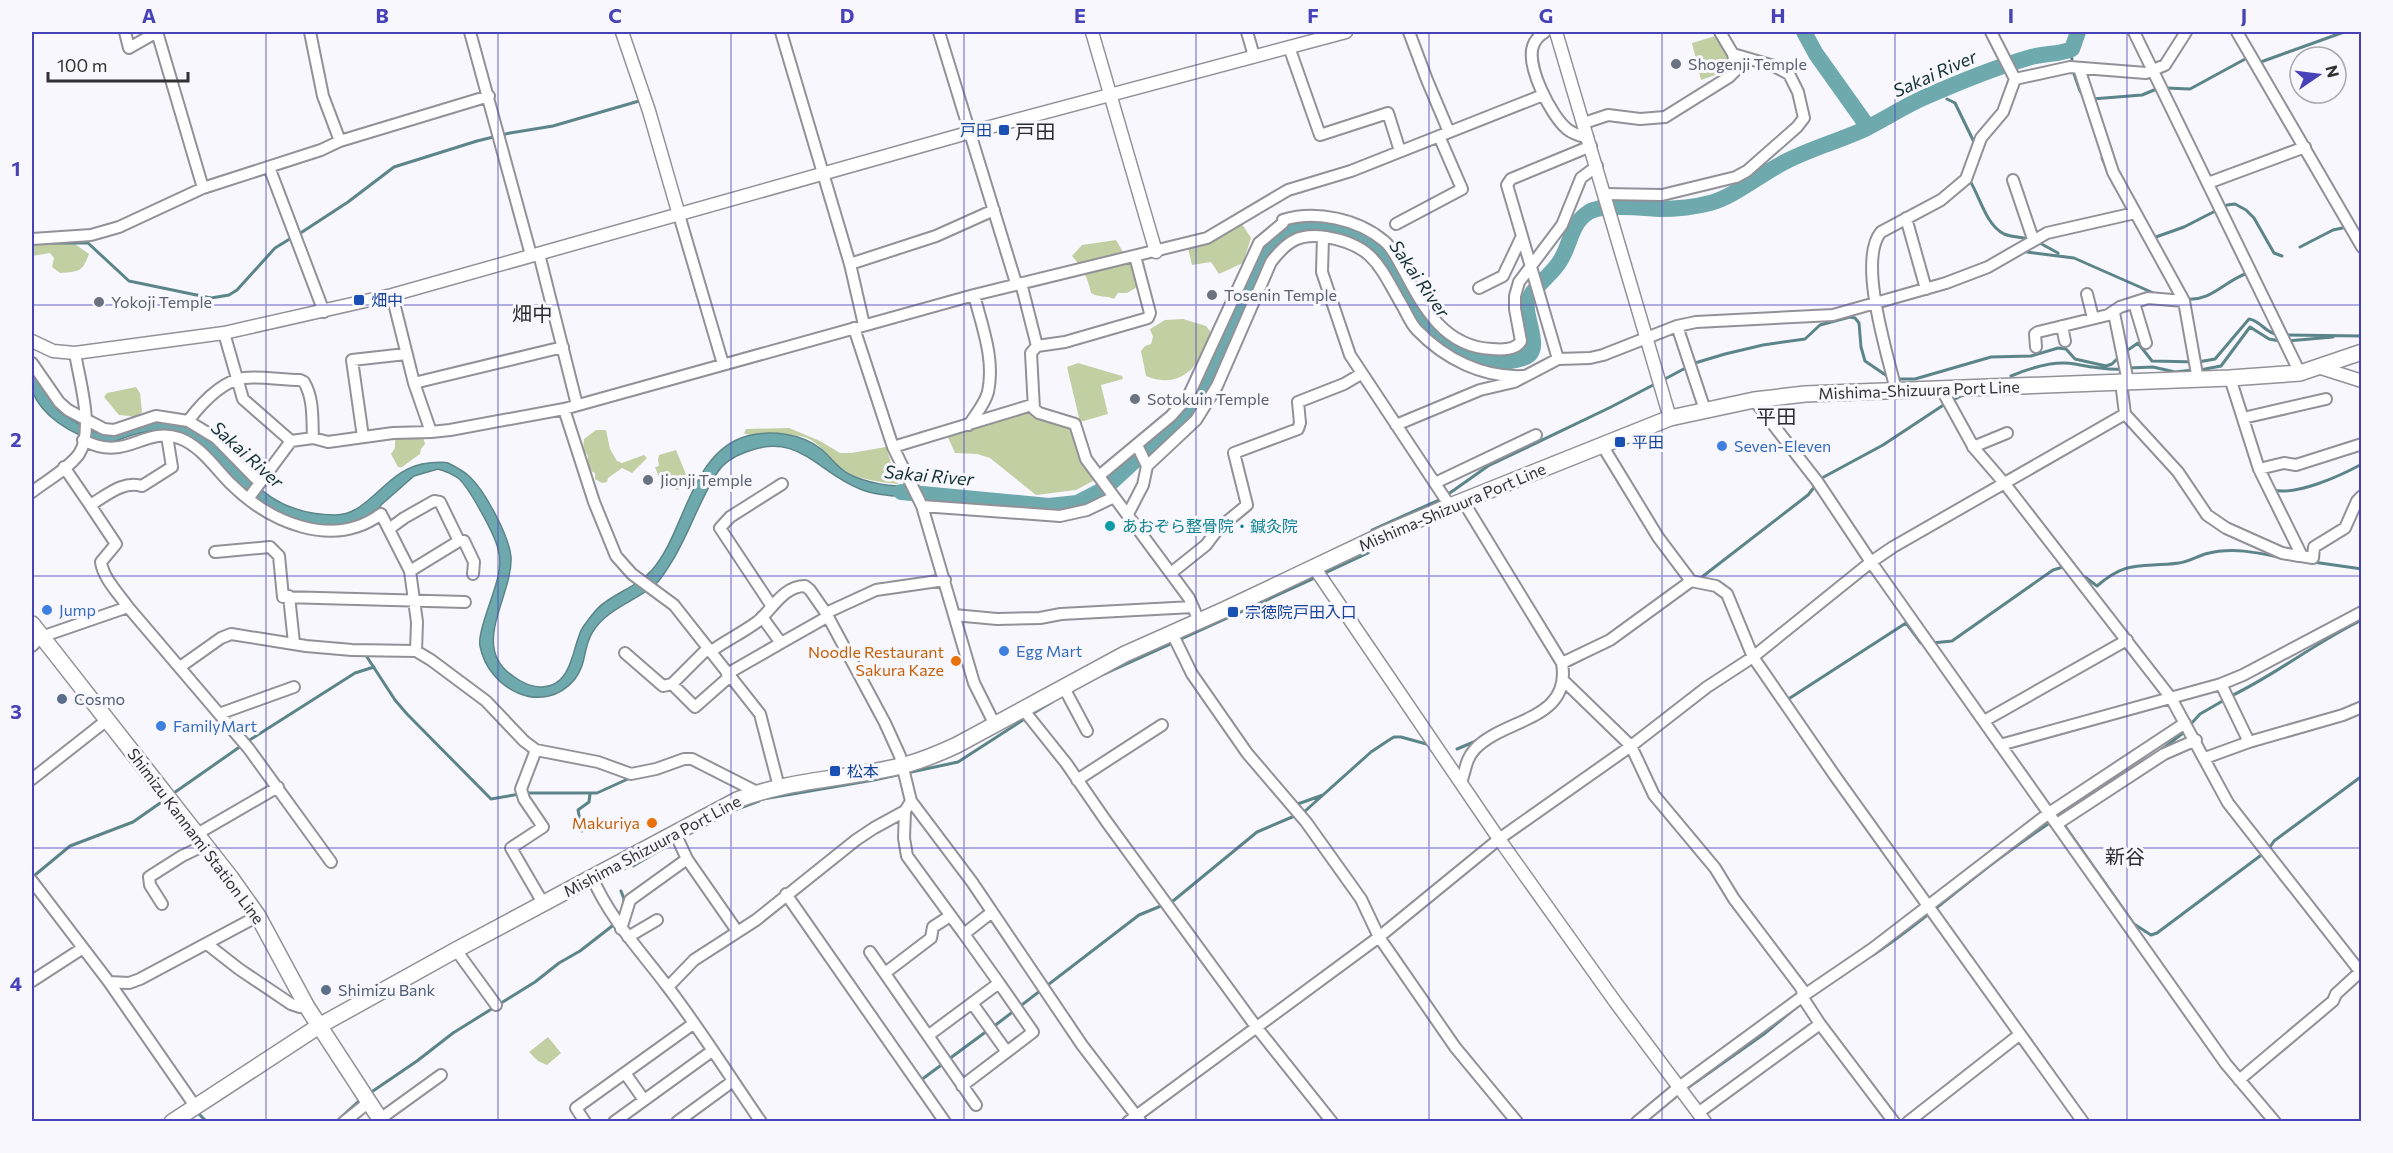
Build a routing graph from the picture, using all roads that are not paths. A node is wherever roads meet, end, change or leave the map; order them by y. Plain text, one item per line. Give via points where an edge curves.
1 (124, 32) edge
2 (157, 32) edge
3 (310, 32) edge
4 (470, 32) edge
5 (622, 32) edge
6 (781, 32) edge
7 (939, 32) edge
8 (1092, 32) edge
9 (1247, 32) edge
10 (1346, 32) edge
11 (1409, 32) edge
12 (1545, 32) edge
13 (1556, 32) edge
14 (1720, 32) edge
15 (1991, 32) edge
16 (2134, 32) edge
17 (2186, 32) edge
18 (2237, 32) edge
19 (1289, 47) junction
20 (1733, 54) junction
21 (1254, 56) junction
22 (2079, 68) junction
23 (2153, 71) junction
24 (2013, 77) junction
25 (1543, 95) junction
26 (489, 96) junction
27 (1111, 96) junction
28 (1584, 123) junction
29 (971, 132) junction
30 (1444, 134) junction
31 (340, 141) junction
32 (1590, 142) junction
33 (2305, 147) junction
34 (1400, 151) junction
35 (1597, 166) junction
36 (269, 167) junction
37 (824, 175) junction
38 (2013, 180) dead end
39 (2208, 183) junction
40 (202, 188) junction
41 (1606, 196) junction
42 (994, 210) junction
43 (2136, 213) junction
44 (679, 215) junction
45 (1906, 218) junction
46 (1396, 224) dead end
47 (1522, 236) junction
48 (1323, 237) junction
49 (2033, 238) junction
50 (32, 239) edge
51 (2361, 247) edge
52 (1156, 252) junction
53 (535, 255) junction
54 (1135, 256) junction
55 (850, 264) junction
56 (1530, 266) junction
57 (1018, 283) junction
58 (1479, 288) dead end
59 (1926, 289) junction
60 (974, 294) junction
61 (2087, 294) dead end
62 (392, 295) junction
63 (2184, 301) junction
64 (2134, 303) junction
65 (1875, 304) junction
66 (324, 312) junction
67 (2114, 313) junction
68 (2093, 318) junction
69 (1677, 326) junction
70 (2062, 326) junction
71 (859, 327) junction
72 (224, 333) junction
73 (1647, 337) junction
74 (32, 340) edge
75 (2066, 341) dead end
76 (2146, 343) dead end
77 (1037, 346) junction
78 (563, 347) junction
79 (2036, 347) dead end
80 (2361, 352) edge
81 (75, 353) junction
82 (406, 354) junction
83 (1558, 359) junction
84 (32, 363) edge
85 (723, 364) junction
86 (2318, 368) junction
87 (2300, 372) junction
88 (1361, 374) junction
89 (1529, 375) junction
90 (2230, 378) junction
91 (237, 380) junction
92 (2199, 380) junction
93 (2361, 381) edge
94 (2125, 382) junction
95 (414, 383) junction
96 (1896, 390) junction
97 (1942, 390) junction
98 (2326, 399) dead end
99 (1754, 400) junction
100 (577, 405) junction
101 (1032, 405) junction
102 (564, 409) junction
103 (1705, 410) junction
104 (2125, 414) junction
105 (1670, 418) junction
106 (2243, 418) junction
107 (86, 420) junction
108 (188, 421) junction
109 (969, 425) junction
110 (1396, 425) junction
111 (431, 432) junction
112 (2007, 433) dead end
113 (1536, 435) dead end
114 (167, 436) junction
115 (363, 437) junction
116 (313, 438) junction
117 (83, 440) junction
118 (291, 441) junction
119 (2361, 444) edge
120 (1602, 445) junction
121 (892, 447) junction
122 (1138, 447) junction
123 (1973, 447) junction
124 (1147, 465) junction
125 (64, 467) junction
126 (2259, 469) junction
127 (1100, 477) junction
128 (260, 483) junction
129 (1436, 483) junction
130 (782, 484) dead end
131 (2005, 484) junction
132 (32, 492) edge
133 (1113, 495) junction
134 (2361, 496) edge
135 (248, 500) junction
136 (921, 504) junction
137 (1457, 504) junction
138 (90, 505) junction
139 (1128, 514) junction
140 (389, 529) junction
141 (459, 541) junction
142 (215, 552) dead end
143 (2301, 556) junction
144 (1871, 562) junction
145 (410, 571) junction
146 (1171, 573) junction
147 (1318, 573) junction
148 (472, 574) dead end
149 (945, 580) junction
150 (1691, 581) junction
151 (289, 596) junction
152 (414, 602) junction
153 (465, 602) dead end
154 (771, 605) junction
155 (128, 607) junction
156 (2361, 612) edge
157 (1196, 614) junction
158 (826, 615) junction
159 (954, 615) junction
160 (762, 617) junction
161 (32, 624) edge
162 (1172, 633) junction
163 (2127, 640) junction
164 (36, 641) edge
165 (294, 643) junction
166 (781, 643) junction
167 (708, 650) junction
168 (416, 651) junction
169 (626, 653) dead end
170 (1753, 657) junction
171 (1562, 663) junction
172 (180, 668) junction
173 (728, 676) junction
174 (1564, 681) junction
175 (672, 684) junction
176 (2221, 684) junction
177 (1063, 686) junction
178 (294, 687) dead end
179 (2171, 698) junction
180 (2361, 707) edge
181 (1022, 708) junction
182 (219, 714) junction
183 (108, 720) junction
184 (1984, 721) junction
185 (2186, 723) junction
186 (995, 725) junction
187 (1162, 725) dead end
188 (1086, 731) dead end
189 (2194, 737) junction
190 (2249, 742) junction
191 (2000, 745) junction
192 (1631, 746) junction
193 (536, 750) junction
194 (2205, 758) junction
195 (903, 765) junction
196 (32, 779) edge
197 (1077, 780) junction
198 (1461, 782) junction
199 (278, 787) junction
200 (778, 787) junction
201 (757, 792) junction
202 (908, 806) junction
203 (2049, 813) junction
204 (2057, 824) junction
205 (675, 833) junction
206 (201, 839) junction
207 (1499, 839) junction
208 (687, 859) junction
209 (331, 862) dead end
210 (592, 877) junction
211 (32, 881) edge
212 (786, 894) junction
213 (543, 903) junction
214 (162, 904) dead end
215 (1929, 905) junction
216 (992, 912) junction
217 (258, 915) junction
218 (950, 916) junction
219 (657, 920) dead end
220 (737, 931) junction
221 (624, 933) junction
222 (964, 934) junction
223 (1379, 937) junction
224 (207, 944) junction
225 (83, 948) junction
226 (456, 950) junction
227 (870, 952) dead end
228 (885, 973) junction
229 (2361, 973) edge
230 (32, 981) edge
231 (109, 982) junction
232 (999, 983) junction
233 (668, 987) junction
234 (1803, 996) junction
235 (972, 1003) junction
236 (496, 1005) dead end
237 (307, 1007) junction
238 (693, 1024) junction
239 (1820, 1024) junction
240 (319, 1026) junction
241 (1257, 1028) junction
242 (929, 1035) junction
243 (2019, 1035) junction
244 (712, 1052) junction
245 (1007, 1052) junction
246 (626, 1073) junction
247 (441, 1075) dead end
248 (2239, 1080) junction
249 (733, 1081) junction
250 (962, 1086) junction
251 (1682, 1090) junction
252 (644, 1100) junction
253 (369, 1102) junction
254 (976, 1105) dead end
255 (195, 1107) junction
256 (1702, 1117) edge
257 (381, 1120) edge
258 (1135, 1120) edge
259 (172, 1122) edge
260 (344, 1122) edge
261 (585, 1122) edge
262 (614, 1122) edge
263 (677, 1122) edge
264 (761, 1122) edge
265 (945, 1122) edge
266 (1332, 1122) edge
267 (1517, 1122) edge
268 (1637, 1122) edge
269 (1894, 1122) edge
270 (1908, 1122) edge
271 (2083, 1122) edge
272 (2275, 1122) edge

1 - 2 street via 129,48
2 - 40 street
3 - 31 street via 323,96
4 - 26 street
5 - 44 street
6 - 37 street
7 - 29 street
8 - 27 street
9 - 21 street
10 - 19 street
11 - 30 street
12 - 25 street via 1534,42 1532,54
13 - 28 street
14 - 20 street
15 - 24 street
16 - 23 street
17 - 23 street via 2165,64
18 - 33 street
19 - 21 street
19 - 34 street via 1320,135 1388,113
20 - 28 street via 1737,65 1733,74 1673,114 1654,119 1608,115
20 - 41 street via 1788,74 1804,111 1802,123 1736,177 1662,195
21 - 27 street
22 - 23 street via 2139,74
22 - 24 street
22 - 43 street via 2113,172
23 - 39 street
24 - 45 street via 2003,112 1981,138 1966,179 1941,200
25 - 30 street
25 - 32 street via 1565,128
26 - 31 street
26 - 53 street
27 - 29 street
27 - 52 street
28 - 32 street
29 - 37 street
29 - 42 street
30 - 34 street
30 - 46 street via 1462,189
31 - 36 street
32 - 35 street
32 - 47 street via 1508,182
33 - 39 street
33 - 51 street
34 - 52 street via 1288,190 1207,238
35 - 41 street
35 - 56 street via 1581,178 1562,225
36 - 40 street
36 - 66 street
37 - 44 street
37 - 55 street
38 - 49 street
39 - 87 street
40 - 50 street via 119,227 91,235
41 - 73 street
42 - 55 street via 936,236
42 - 57 street
43 - 49 street
43 - 63 street
44 - 53 street
44 - 85 street
45 - 59 street
45 - 65 street via 1877,237 1872,263
47 - 56 street
47 - 58 street via 1503,276
48 - 88 street via 1325,282 1350,355
48 - 89 street via 1361,247 1382,269 1415,328 1455,360 1481,371 1511,377
48 - 124 street via 1293,240 1271,262 1202,413
49 - 59 street via 1988,267
52 - 54 street
53 - 62 street
53 - 78 street
54 - 57 street
54 - 77 street via 1148,318
55 - 71 street
56 - 83 street
56 - 122 street via 1515,296 1521,341 1500,350 1478,348 1439,327 1427,314 1387,243 1370,230 1314,216 1283,220 1259,243 1188,397
57 - 60 street
57 - 77 street
59 - 65 street
60 - 71 street
60 - 109 street via 988,342 989,379 985,401
61 - 68 street
62 - 66 street
62 - 82 street
63 - 64 street via 2153,297
63 - 92 street
64 - 67 street
64 - 76 street
65 - 69 street via 1833,315
65 - 96 street
66 - 72 street
67 - 68 street
67 - 94 street
68 - 70 street
69 - 73 street
69 - 103 street
70 - 75 street
70 - 79 street via 2036,332
71 - 85 street
71 - 121 street
72 - 81 street
72 - 91 street
73 - 83 street via 1590,358
73 - 105 street
74 - 81 street via 54,351
77 - 101 street via 1031,353
78 - 95 street
78 - 100 street
80 - 86 main road, Mishima-Shizuura Port Line
81 - 107 street
82 - 95 street
82 - 115 street via 352,360
83 - 89 street
84 - 107 street via 59,402
85 - 100 street
86 - 87 main road, Mishima-Shizuura Port Line
86 - 93 street
87 - 90 main road, Mishima-Shizuura Port Line
88 - 110 street
88 - 146 street via 1298,402 1298,429 1234,453 1247,505
89 - 110 street
90 - 92 main road, Mishima-Shizuura Port Line
90 - 106 street
91 - 108 street via 206,400
91 - 116 street via 304,382 312,402
91 - 118 street via 243,399
92 - 94 main road, Mishima-Shizuura Port Line
94 - 97 main road, Mishima-Shizuura Port Line
94 - 104 street
95 - 111 street
96 - 97 main road, Mishima-Shizuura Port Line
96 - 99 main road, Mishima-Shizuura Port Line
97 - 123 street
98 - 106 street
99 - 103 main road, Mishima-Shizuura Port Line
99 - 144 street via 1817,481
100 - 102 street
101 - 109 street
101 - 127 street via 1039,413 1075,424 1084,454
102 - 111 street
102 - 167 street via 616,556 638,579 674,605
103 - 105 main road, Mishima-Shizuura Port Line
104 - 131 street
104 - 143 street via 2178,472 2207,515 2226,528 2282,553
105 - 120 main road, Mishima-Shizuura Port Line
106 - 126 street
107 - 108 street via 114,430 156,416
107 - 117 street
108 - 128 street via 216,438
109 - 121 street
110 - 129 street
111 - 115 street
112 - 123 street
113 - 129 street
114 - 117 street via 110,449
114 - 135 street via 197,449
114 - 138 street via 172,466 142,486 129,483
115 - 116 street via 328,442
116 - 118 street
117 - 125 street via 79,454
118 - 128 street
119 - 126 street via 2296,465 2284,463
120 - 137 main road, Mishima-Shizuura Port Line
120 - 150 street via 1658,537
121 - 136 street
122 - 124 street
122 - 127 street
123 - 131 street
124 - 139 street via 1143,485
125 - 132 street
125 - 138 street
126 - 143 street
127 - 133 street
128 - 135 street
129 - 137 street
130 - 154 street via 730,517 720,528
131 - 144 street
131 - 163 street
133 - 136 street via 1087,510 1060,516
133 - 139 street
134 - 143 street via 2345,528 2314,547 2313,558
135 - 140 street via 270,515 304,527 339,531 365,524 381,514
136 - 149 street
137 - 147 main road, Mishima-Shizuura Port Line via 1382,535
137 - 171 street
138 - 155 street via 116,544 101,566
139 - 146 street
140 - 141 street via 435,501 440,502
140 - 145 street
141 - 145 street
141 - 148 street via 464,541 474,562
142 - 151 street via 270,547 279,556 284,597
144 - 170 street
144 - 184 street
145 - 152 street
146 - 157 street
147 - 157 main road, Mishima Shizuura Port Line
147 - 198 street
149 - 158 street via 876,590
149 - 159 street
150 - 170 street via 1716,586 1727,594
150 - 171 street via 1610,640
151 - 152 street
151 - 165 street
152 - 153 street
152 - 168 street
154 - 158 street via 795,588 805,586
154 - 160 street
155 - 164 street
155 - 172 street
156 - 176 street
157 - 159 street via 1080,612 997,619
157 - 162 main road, Mishima Shizuura Port Line
158 - 166 street
158 - 195 street via 885,723
159 - 186 street via 974,683
160 - 166 street
160 - 167 street
161 - 164 main road, Shimizu Kannami Station Line
162 - 177 main road, Mishima Shizuura Port Line
162 - 223 street via 1192,674 1247,753 1306,822 1361,899
163 - 179 street
163 - 184 street
164 - 183 main road, Shimizu Kannami Station Line
165 - 168 street via 351,650
165 - 172 street via 231,634
166 - 173 street
167 - 173 street
167 - 175 street
168 - 193 street via 486,701
169 - 175 street via 663,686
170 - 192 street
170 - 215 street
171 - 174 street
172 - 182 street
173 - 175 street via 695,707
173 - 200 street via 760,714
174 - 192 street
174 - 198 street via 1559,694 1543,710 1475,748 1466,760
176 - 179 street
176 - 190 street
177 - 181 main road, Mishima Shizuura Port Line
177 - 188 street
178 - 182 street
179 - 185 street
179 - 191 street
180 - 190 street via 2343,716
181 - 186 main road, Mishima Shizuura Port Line
181 - 197 street
182 - 199 street
183 - 196 street
183 - 206 main road, Shimizu Kannami Station Line
184 - 191 street
185 - 189 street
185 - 203 street
186 - 195 main road, Mishima Shizuura Port Line via 928,758
187 - 197 street
189 - 194 street
189 - 204 street
190 - 194 street
191 - 203 street
192 - 207 street
192 - 234 street via 1654,795 1715,868 1802,989
193 - 201 street via 631,774 692,759
193 - 213 street via 521,789 543,827 512,848
194 - 229 street via 2228,803
195 - 200 main road, Mishima Shizuura Port Line
195 - 202 street
197 - 241 street
198 - 207 street
199 - 206 street
199 - 209 street
200 - 201 main road, Mishima Shizuura Port Line
201 - 205 main road, Mishima Shizuura Port Line
202 - 212 street
202 - 216 street
202 - 218 street via 904,838 907,856
203 - 204 street
203 - 215 street
204 - 248 street
205 - 208 street
205 - 210 main road, Mishima Shizuura Port Line
206 - 214 street via 149,877
206 - 217 main road, Shimizu Kannami Station Line
207 - 223 street
207 - 251 street
208 - 220 street
208 - 221 street via 630,900
210 - 213 main road, Mishima Shizuura Port Line
210 - 221 street
211 - 225 street
212 - 220 street
212 - 265 street
213 - 226 main road, Mishima Shizuura Port Line
215 - 234 street
215 - 243 street
216 - 222 street
216 - 258 street
217 - 224 street
217 - 237 main road, Shimizu Kannami Station Line
218 - 222 street
218 - 228 street via 933,927 931,939
219 - 221 street
220 - 233 street via 694,960
221 - 233 street
222 - 232 street
223 - 241 street
223 - 267 street via 1455,1047
224 - 231 street via 140,979
224 - 237 street via 291,1004
225 - 230 street
225 - 231 street
226 - 236 street
226 - 240 main road, Mishima Shizuura Port Line
227 - 228 street
228 - 242 street
229 - 248 street
231 - 255 street
232 - 235 street
232 - 245 street via 1033,1032
233 - 238 street
234 - 239 street
234 - 251 street
235 - 242 street
235 - 245 street
237 - 240 main road, Shimizu Kannami Station Line
238 - 244 street
238 - 246 street
239 - 256 street
239 - 269 street
240 - 253 main road, Shimizu Kannami Station Line
240 - 255 main road, Mishima Shizuura Port Line
241 - 258 street
241 - 266 street
242 - 250 street
243 - 270 street
243 - 271 street
244 - 249 street
244 - 252 street
245 - 250 street
246 - 252 street
246 - 261 street via 576,1108
247 - 257 street
248 - 272 street
249 - 263 street
249 - 264 street
250 - 254 street
251 - 256 street
251 - 268 street
252 - 262 street
253 - 257 main road, Shimizu Kannami Station Line
253 - 260 street
255 - 259 main road, Mishima Shizuura Port Line

